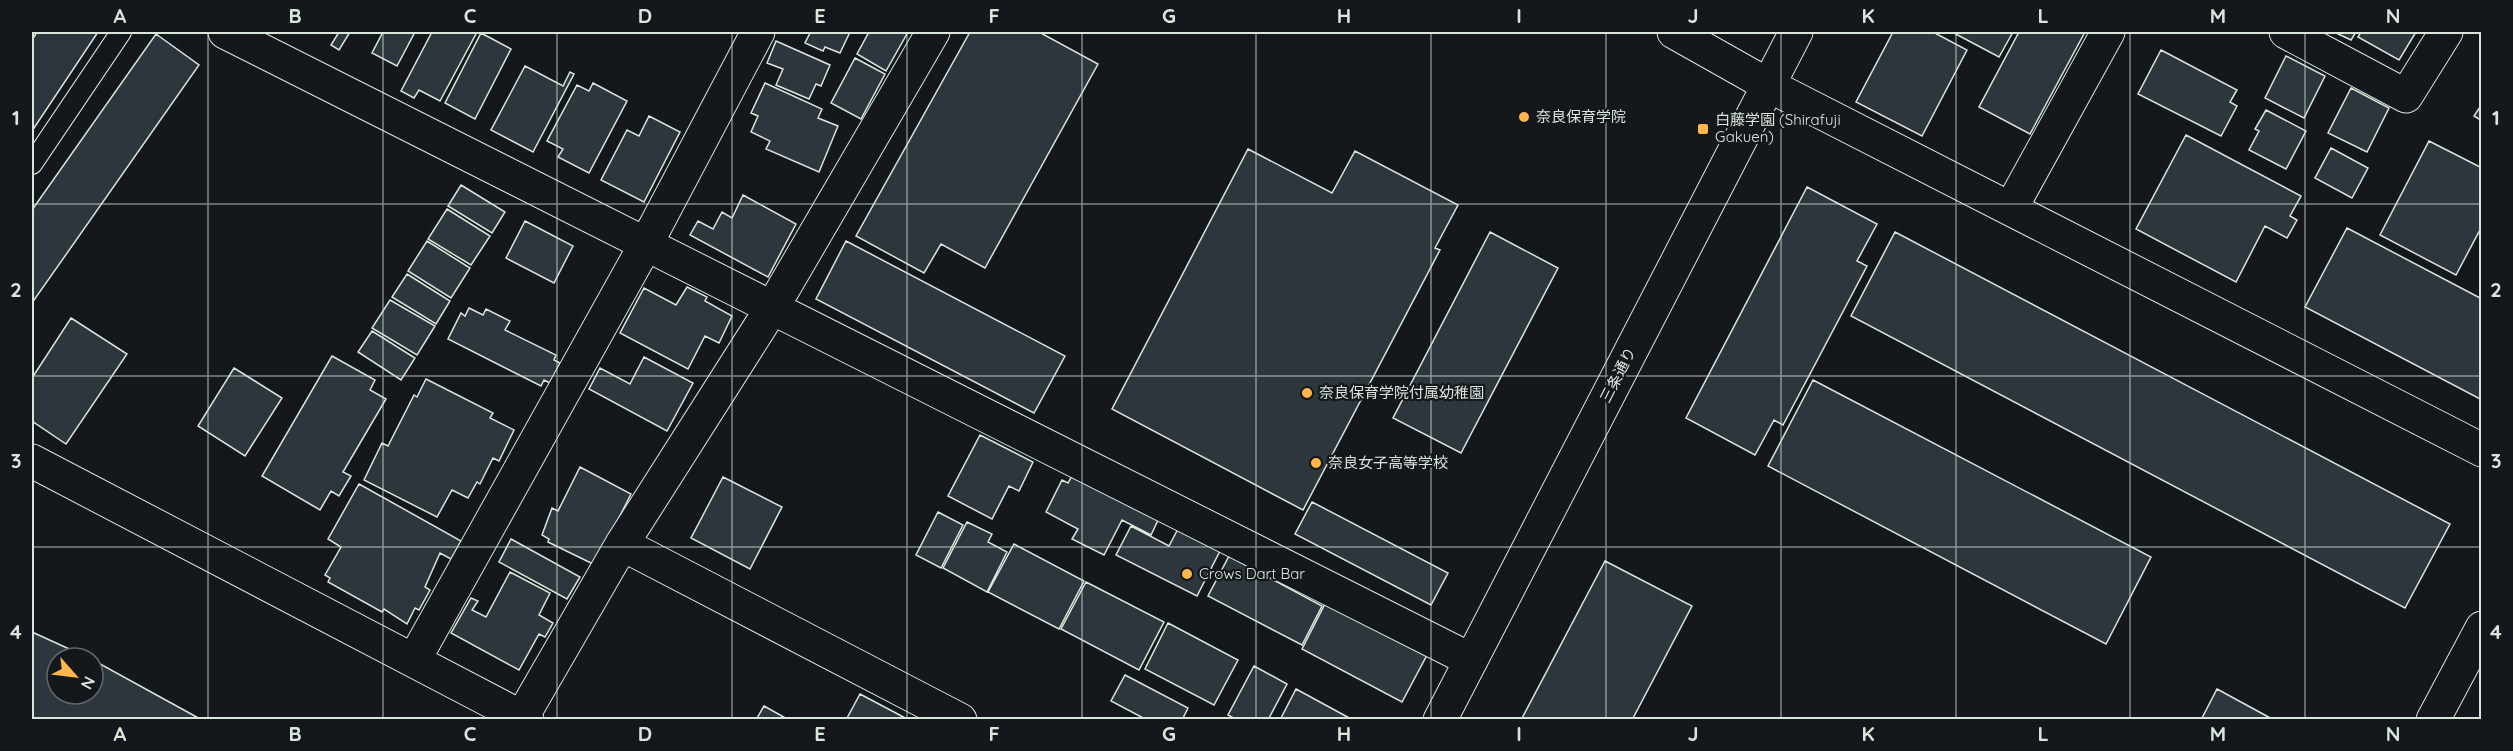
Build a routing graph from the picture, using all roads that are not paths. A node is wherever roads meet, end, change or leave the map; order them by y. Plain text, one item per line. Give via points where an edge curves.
1 (121, 32) edge
2 (225, 32) edge
3 (758, 32) edge
4 (933, 32) edge
5 (1674, 32) edge
6 (1796, 32) edge
7 (2108, 32) edge
8 (2286, 32) edge
9 (2446, 32) edge
10 (1768, 85) junction
11 (32, 164) edge
12 (2011, 208) junction
13 (646, 244) junction
14 (772, 308) junction
15 (2481, 450) edge
16 (32, 461) edge
17 (622, 544) junction
18 (2481, 627) edge
19 (414, 660) junction
20 (1471, 660) junction
21 (524, 718) edge
22 (960, 720) edge
23 (1440, 720) edge
24 (2433, 720) edge

1 - 11 lane
2 - 13 street
3 - 13 street
4 - 14 street
5 - 10 street
6 - 10 street, 三条通り
7 - 12 street
8 - 9 street via 2406,96
10 - 12 street
10 - 20 street, 三条通り
12 - 15 street
13 - 14 street
13 - 19 street
14 - 17 street
14 - 20 street
16 - 19 street
17 - 21 street
17 - 22 street
18 - 24 street
19 - 21 street
20 - 23 street, 三条通り

